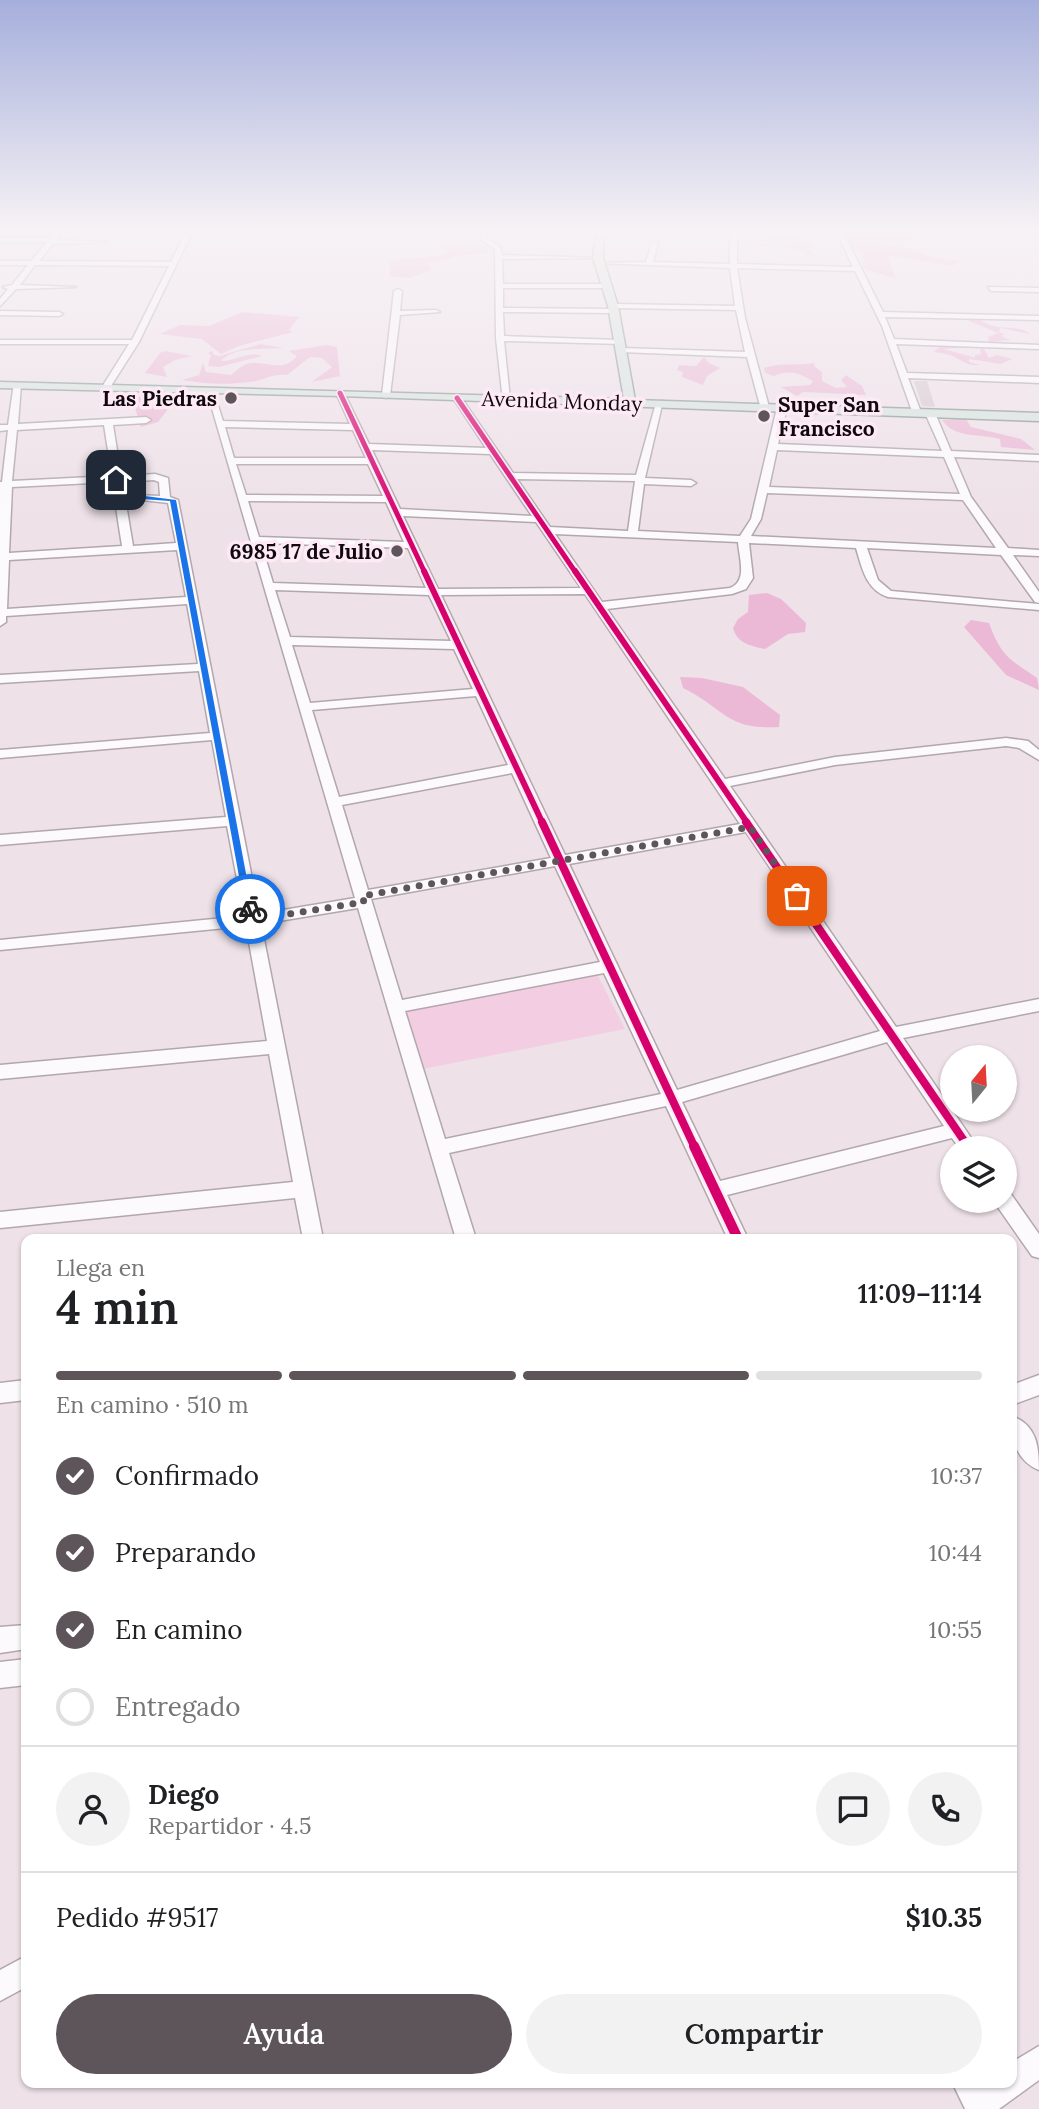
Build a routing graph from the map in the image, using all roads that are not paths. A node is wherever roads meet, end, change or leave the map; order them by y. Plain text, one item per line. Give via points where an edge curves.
1 (143, 326) edge
2 (395, 326) edge
3 (500, 326) edge
4 (617, 326) edge
5 (744, 326) edge
6 (885, 326) edge
7 (500, 338) junction
8 (892, 341) junction
9 (0, 342) edge
10 (135, 342) junction
11 (620, 346) junction
12 (1039, 346) edge
13 (751, 355) junction
14 (903, 375) junction
15 (1039, 380) edge
16 (0, 385) edge
17 (17, 385) junction
18 (106, 387) junction
19 (209, 390) junction
20 (340, 393) junction
21 (386, 395) junction
22 (457, 398) junction
23 (506, 399) junction
24 (630, 402) junction
25 (660, 403) junction
26 (764, 407) junction
27 (782, 408) junction
28 (916, 412) junction
29 (930, 413) junction
30 (1039, 417) edge
31 (146, 420) dead end
32 (108, 422) junction
33 (219, 424) junction
34 (15, 426) junction
35 (355, 427) junction
36 (0, 428) edge
37 (773, 447) junction
38 (493, 451) junction
39 (369, 454) junction
40 (946, 455) junction
41 (1039, 458) edge
42 (230, 461) junction
43 (510, 477) junction
44 (116, 480) junction
45 (640, 480) junction
46 (691, 483) dead end
47 (4, 485) edge
48 (764, 490) junction
49 (120, 493) junction
50 (966, 497) junction
51 (165, 498) junction
52 (242, 498) junction
53 (393, 506) junction
54 (543, 524) junction
55 (633, 532) junction
56 (254, 540) junction
57 (743, 540) junction
58 (860, 544) junction
59 (411, 545) junction
60 (181, 546) junction
61 (128, 550) junction
62 (1002, 551) junction
63 (1039, 553) edge
64 (2, 557) edge
65 (268, 586) junction
66 (589, 591) junction
67 (433, 592) junction
68 (192, 600) junction
69 (1039, 600) edge
70 (599, 606) junction
71 (1039, 607) edge
72 (1, 616) edge
73 (285, 641) junction
74 (458, 645) junction
75 (204, 667) junction
76 (0, 679) edge
77 (480, 692) junction
78 (305, 707) junction
79 (217, 736) junction
80 (0, 754) edge
81 (1039, 756) edge
82 (516, 768) junction
83 (721, 784) junction
84 (334, 802) junction
85 (233, 821) junction
86 (750, 827) junction
87 (0, 840) edge
88 (559, 860) junction
89 (363, 899) junction
90 (252, 920) junction
91 (0, 945) edge
92 (610, 966) junction
93 (1039, 1005) edge
94 (396, 1007) junction
95 (892, 1034) junction
96 (276, 1047) junction
97 (0, 1072) edge
98 (671, 1098) junction
99 (957, 1130) junction
100 (961, 1136) edge
101 (438, 1147) junction
102 (303, 1189) junction
103 (715, 1190) junction
104 (1013, 1213) edge
105 (0, 1220) edge
106 (312, 1234) edge
107 (464, 1234) edge
108 (736, 1234) edge
109 (1039, 1250) edge
110 (1039, 1385) edge
111 (21, 1390) edge
112 (0, 1392) edge
113 (1017, 1393) edge
114 (1017, 1432) edge
115 (1039, 1459) edge
116 (21, 1638) edge
117 (0, 1640) edge
118 (21, 1673) edge
119 (0, 1675) edge
120 (21, 1974) edge
121 (0, 1986) edge
122 (1039, 2061) edge
123 (1017, 2078) edge
124 (998, 2088) edge
125 (977, 2098) edge

1 - 10 street
2 - 21 street
3 - 7 street
4 - 11 main road
5 - 13 street
6 - 8 street
7 - 11 street
7 - 23 street
8 - 12 street
8 - 14 street
9 - 10 street
10 - 18 street
11 - 13 street
11 - 24 main road
13 - 26 street
14 - 15 street
14 - 28 street
16 - 17 main road, Avenida Monday
17 - 18 main road, Avenida Monday
17 - 34 street
18 - 19 main road, Avenida Monday
19 - 20 main road, Avenida Monday
19 - 33 street
20 - 21 main road, Avenida Monday
20 - 35 street
21 - 22 main road, Avenida Monday
22 - 23 main road, Avenida Monday
22 - 38 street
23 - 24 main road, Avenida Monday
24 - 25 main road, Avenida Monday
25 - 26 main road, Avenida Monday
25 - 45 street
26 - 27 main road, Avenida Monday
27 - 28 main road, Avenida Monday
27 - 37 street
28 - 29 main road, Avenida Monday
29 - 30 main road, Avenida Monday
29 - 40 street
31 - 32 street
32 - 34 street
32 - 44 street
33 - 35 street
33 - 42 street
34 - 36 street
34 - 47 street
35 - 39 street
37 - 40 street
37 - 48 street
38 - 39 street
38 - 43 street
39 - 42 street
39 - 53 street
40 - 41 street
40 - 50 street
42 - 52 street
43 - 45 street
43 - 54 street
44 - 47 street
44 - 49 street
44 - 51 street via 160,477
45 - 46 street
45 - 55 street
47 - 64 street
48 - 50 street
48 - 57 street via 756,519
49 - 51 street via 142,499
49 - 61 street
50 - 62 street
51 - 60 street via 173,500
52 - 53 street
52 - 56 street
53 - 54 street
53 - 59 street
54 - 55 street
54 - 66 street
55 - 57 street
56 - 59 street
56 - 65 street
57 - 58 street
57 - 70 street via 747,578 741,587
58 - 62 street
58 - 71 street via 874,584 888,594
59 - 67 street
60 - 61 street
60 - 68 street
61 - 64 street
62 - 63 street
62 - 69 street
64 - 72 street
65 - 67 street
65 - 73 street
66 - 67 street
66 - 70 street
67 - 74 street
68 - 72 street
68 - 75 street
70 - 83 street
73 - 74 street
73 - 78 street
74 - 77 street
75 - 76 street
75 - 79 street
77 - 78 street
77 - 82 street
78 - 84 street
79 - 80 street
79 - 85 street
81 - 83 street via 1023,744 1006,741 835,761
82 - 84 street
82 - 88 street
83 - 86 street
84 - 89 street
85 - 87 street
85 - 90 street
86 - 88 street
86 - 95 street
88 - 89 street
88 - 92 street
89 - 90 street
89 - 94 street
90 - 91 street
90 - 96 street
92 - 94 street
92 - 98 street
93 - 95 street
94 - 101 street
95 - 98 street
95 - 99 street
96 - 97 street
96 - 102 street
98 - 101 street
98 - 103 street
99 - 100 street
99 - 103 street
101 - 107 street
102 - 105 street
102 - 106 street
103 - 108 street
104 - 109 street
110 - 113 street
111 - 112 street
114 - 115 street
116 - 117 street
118 - 119 street
120 - 121 street
122 - 123 street
124 - 125 street

